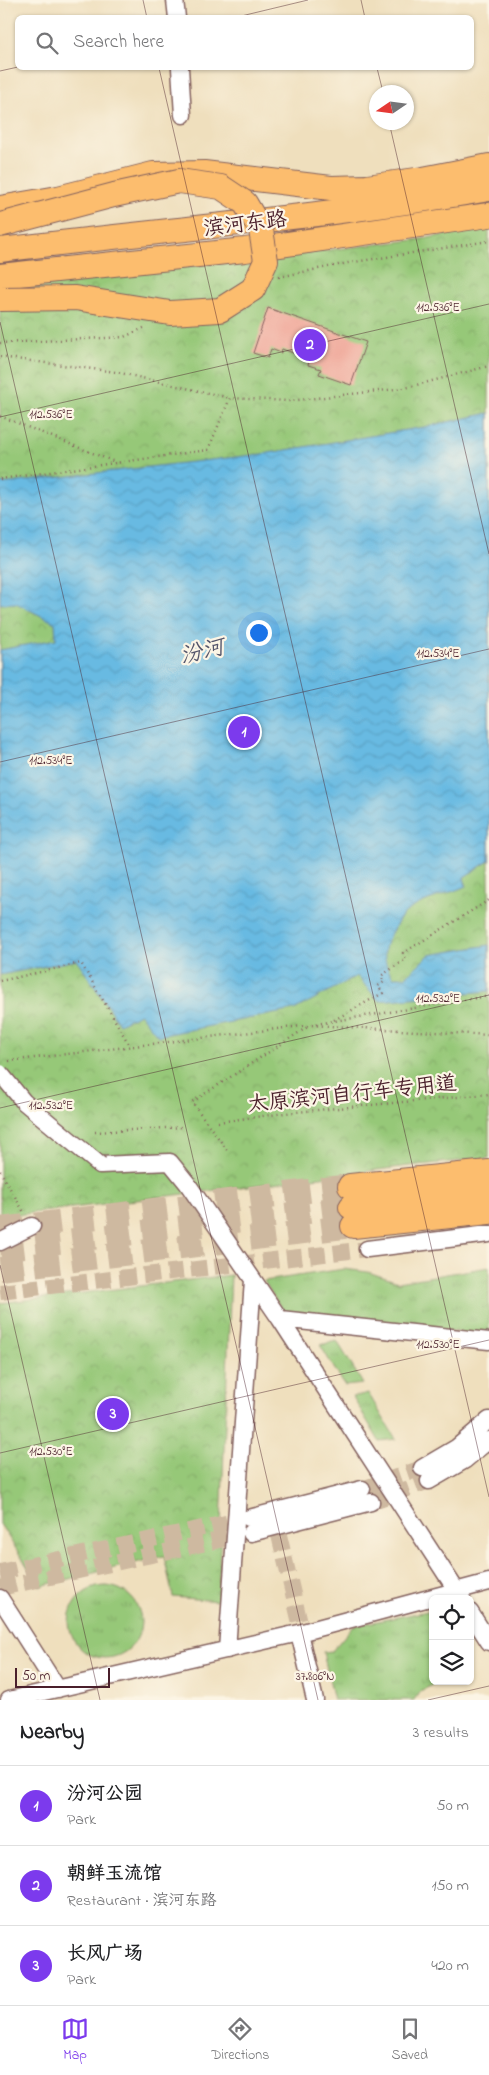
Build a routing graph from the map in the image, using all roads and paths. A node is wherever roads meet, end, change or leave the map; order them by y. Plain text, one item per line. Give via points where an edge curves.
1 (175, 0) edge
2 (177, 15) edge
3 (180, 70) edge
4 (182, 115) dead end
5 (489, 166) edge
6 (489, 173) edge
7 (489, 189) edge
8 (433, 198) junction
9 (0, 208) edge
10 (489, 215) edge
11 (0, 225) edge
12 (0, 250) edge
13 (0, 276) edge
14 (0, 299) edge
15 (0, 357) edge
16 (489, 366) edge
17 (230, 398) junction
18 (0, 416) edge
19 (116, 463) junction
20 (0, 479) edge
21 (489, 900) edge
22 (0, 981) edge
23 (489, 996) edge
24 (331, 1022) junction
25 (310, 1025) junction
26 (489, 1035) edge
27 (130, 1046) junction
28 (0, 1062) edge
29 (0, 1074) edge
30 (489, 1094) edge
31 (218, 1122) dead end
32 (183, 1127) dead end
33 (95, 1132) dead end
34 (227, 1150) dead end
35 (0, 1171) edge
36 (489, 1172) edge
37 (489, 1192) edge
38 (351, 1206) junction
39 (489, 1212) edge
40 (32, 1226) joint
41 (489, 1234) edge
42 (0, 1242) edge
43 (367, 1249) tunnel mouth
44 (253, 1280) junction
45 (280, 1319) junction
46 (489, 1341) edge
47 (489, 1420) edge
48 (489, 1440) edge
49 (366, 1496) tunnel mouth
50 (250, 1525) tunnel mouth
51 (489, 1582) edge
52 (459, 1595) edge
53 (0, 1598) edge
54 (429, 1602) edge
55 (474, 1618) edge
56 (299, 1633) junction
57 (489, 1642) edge
58 (227, 1650) junction
59 (58, 1689) junction
60 (9, 1700) edge
61 (315, 1700) edge

1 - 2 street
3 - 4 street
5 - 9 highway via 376,186 331,188 204,173 153,174 58,198
6 - 8 highway
7 - 8 highway, 滨河东路
8 - 12 highway, 滨河东路 via 242,224
10 - 13 highway, 滨河东路 via 273,246
11 - 14 highway, bridge via 179,181 220,187 245,203 261,230 266,262 253,289 220,310 170,313 74,298
15 - 17 path via 116,372
16 - 17 path via 404,388 289,401
17 - 19 path via 208,450
18 - 19 path
19 - 20 path
21 - 24 path via 403,952 406,959 381,976 384,982 378,986 383,993
22 - 27 path via 81,963
23 - 24 path
24 - 25 path
25 - 26 path
25 - 27 path
25 - 34 path via 192,1102
27 - 28 path
29 - 44 street, bridge via 24,1102 100,1165 170,1162
30 - 31 path, 太原滨河自行车专用道
32 - 33 path
35 - 40 path
36 - 38 highway
37 - 38 highway
38 - 39 highway
40 - 42 street
41 - 43 street
44 - 45 street
44 - 58 street
45 - 46 street
45 - 52 street
47 - 48 street via 425,1475 465,1460
49 - 50 street via 277,1525
51 - 52 street
53 - 59 street
54 - 56 street
55 - 57 street
56 - 58 street
56 - 61 street
58 - 59 street
59 - 60 street

